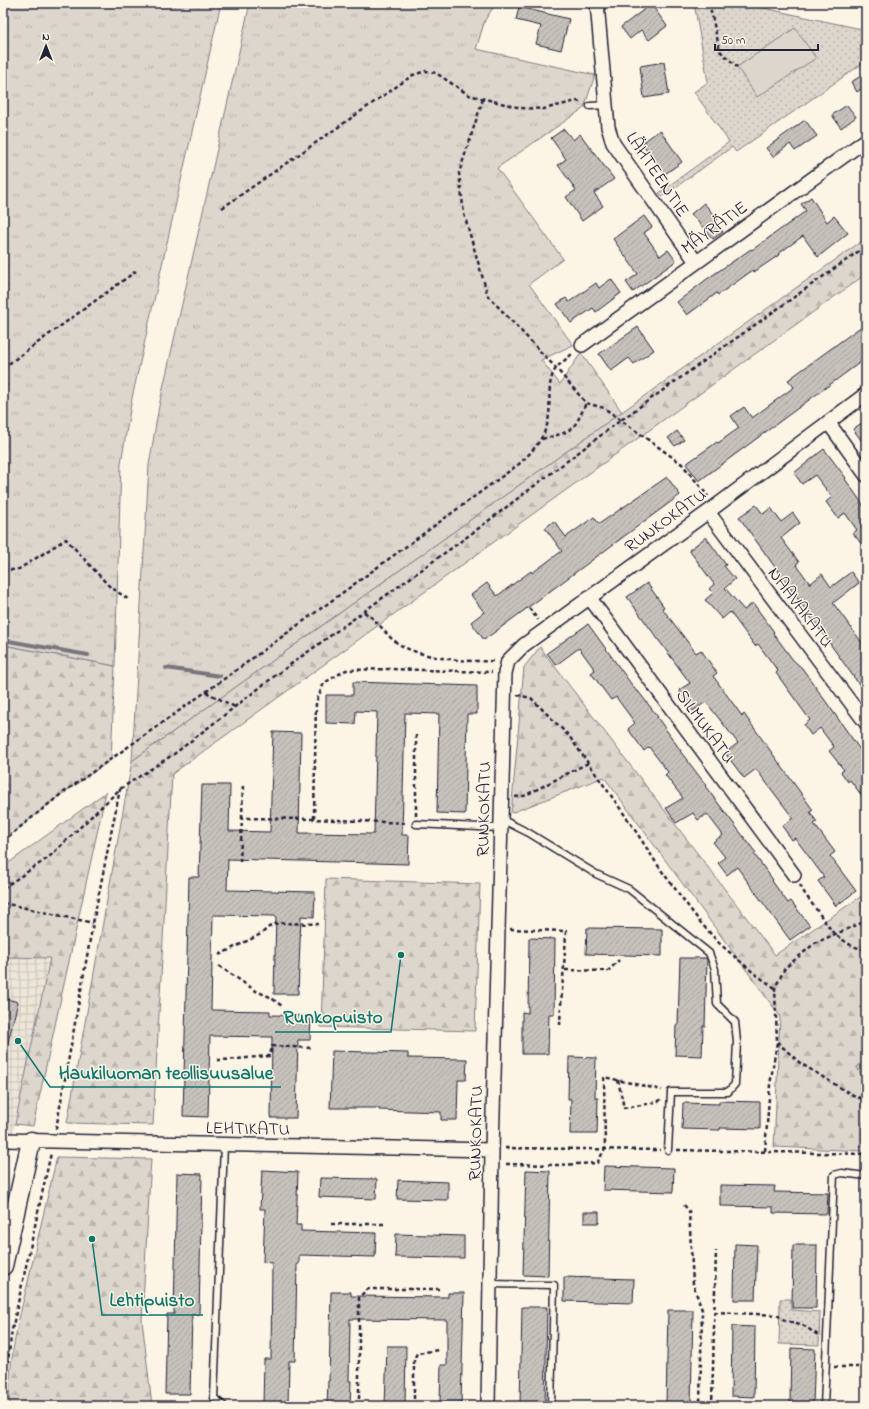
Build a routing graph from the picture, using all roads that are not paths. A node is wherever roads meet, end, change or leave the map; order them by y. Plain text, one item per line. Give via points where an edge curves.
1 (597, 3) edge
2 (606, 105) junction
3 (590, 106) road end
4 (866, 140) edge
5 (696, 262) junction
6 (582, 344) road end
7 (866, 394) edge
8 (828, 422) junction
9 (866, 475) edge
10 (712, 509) junction
11 (589, 598) junction
12 (866, 723) edge
13 (501, 823) junction
14 (416, 824) road end
15 (794, 875) road end
16 (3, 1140) edge
17 (31, 1141) junction
18 (224, 1145) junction
19 (492, 1150) junction
20 (668, 1150) dead end
21 (866, 1176) edge
22 (3, 1266) edge
23 (491, 1284) junction
24 (224, 1406) edge
25 (488, 1406) edge
26 (551, 1406) edge
27 (824, 1406) edge

1 - 2 street, LÄHTEENTIE
2 - 3 lane
2 - 5 street, LÄHTEENTIE via 608,127 613,143
4 - 5 street, MÄYRÄTIE
5 - 6 street, MÄYRÄTIE
7 - 8 street, RUNKOKATU
8 - 9 street
8 - 10 street, RUNKOKATU
10 - 11 street, RUNKOKATU
10 - 12 street, NAAVAKATU
11 - 13 street, RUNKOKATU via 520,647 506,667
11 - 15 street, SILMUKATU
13 - 14 lane
13 - 19 street, RUNKOKATU
13 - 20 lane via 529,833 596,874 629,889 709,953 715,969 717,1004 735,1022 738,1042 735,1084 728,1092 671,1092
16 - 17 street, LEHTIKATU
17 - 18 street, LEHTIKATU
17 - 22 street
18 - 19 street, LEHTIKATU
18 - 24 lane via 214,1398
19 - 23 street, RUNKOKATU
21 - 27 lane via 842,1173 834,1175
23 - 25 street, RUNKOKATU
23 - 26 lane via 554,1285

